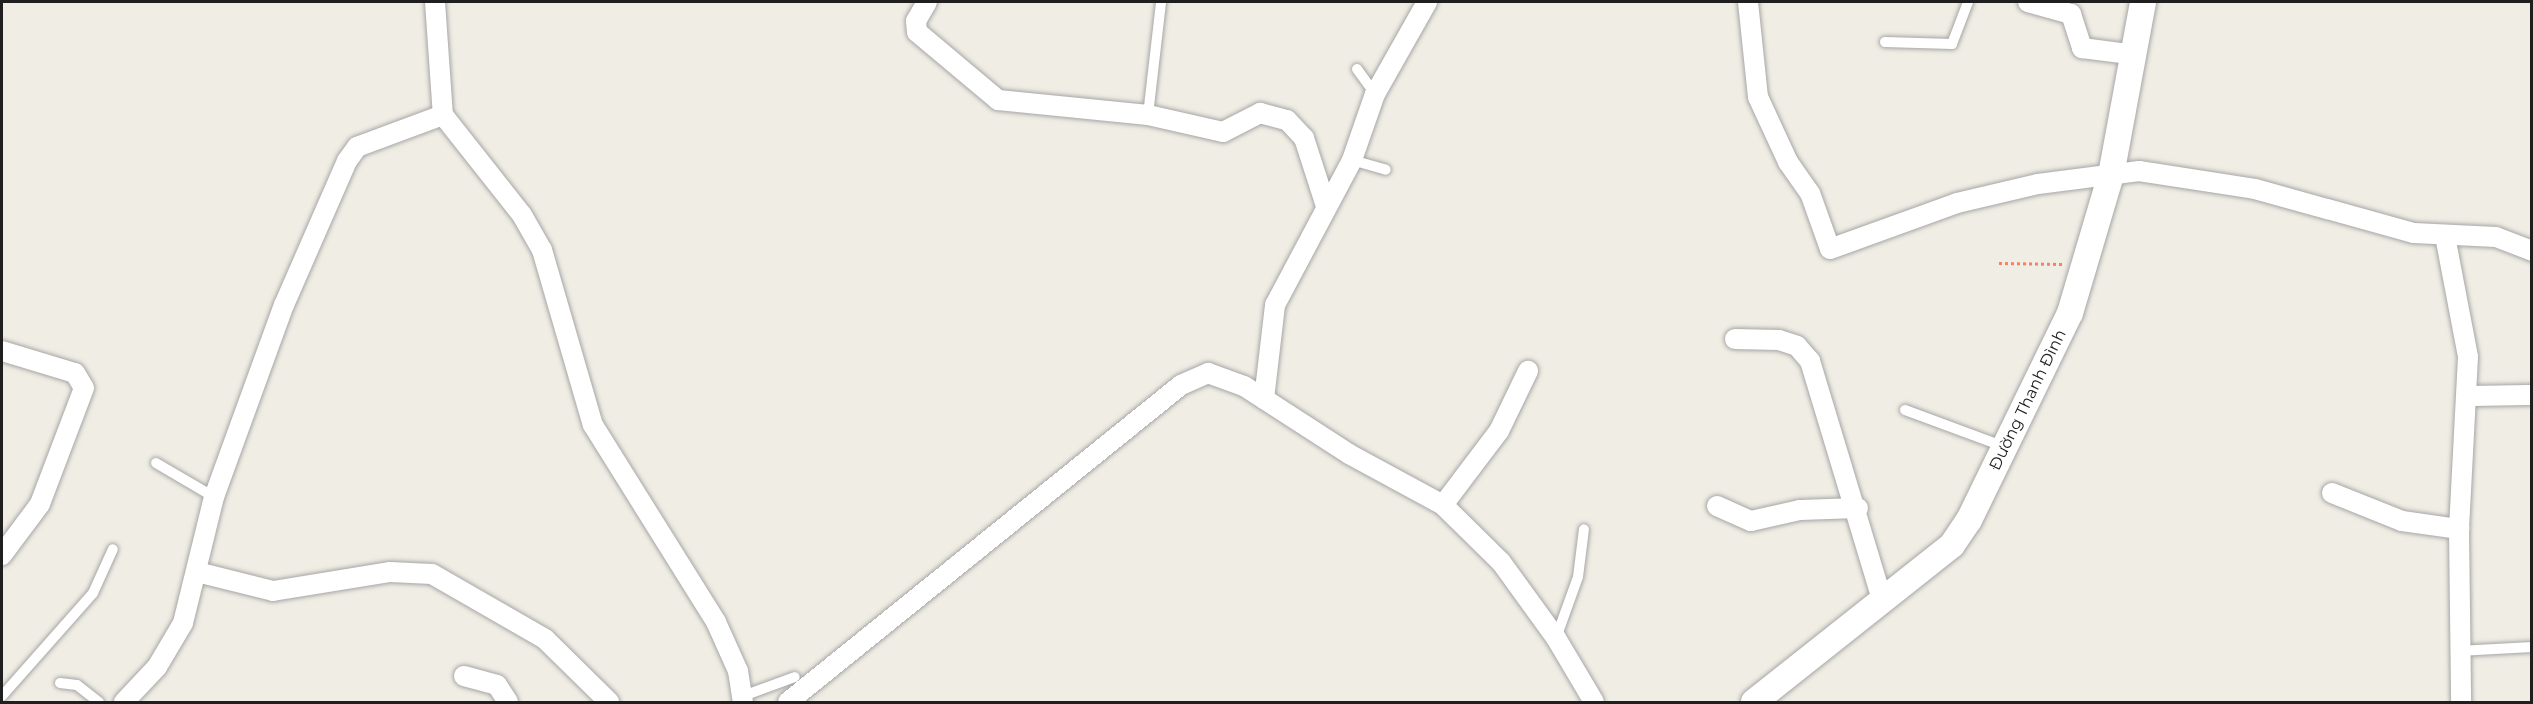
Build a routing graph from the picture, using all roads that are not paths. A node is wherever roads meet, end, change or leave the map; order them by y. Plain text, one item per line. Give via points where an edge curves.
1 (435, 2) edge
2 (927, 2) edge
3 (1161, 2) edge
4 (1427, 2) edge
5 (1748, 2) edge
6 (1968, 2) edge
7 (2028, 2) edge
8 (2143, 2) edge
9 (1885, 42) dead end
10 (2136, 55) junction
11 (1357, 69) dead end
12 (1375, 94) junction
13 (443, 115) junction
14 (1148, 115) junction
15 (1352, 160) junction
16 (1386, 170) dead end
17 (2111, 175) junction
18 (1326, 206) junction
19 (2445, 236) junction
20 (2532, 251) edge
21 (1735, 339) dead end
22 (2, 351) edge
23 (1528, 371) dead end
24 (2532, 395) edge
25 (2468, 396) junction
26 (1264, 399) junction
27 (1905, 410) dead end
28 (2005, 447) junction
29 (156, 463) dead end
30 (2332, 492) dead end
31 (214, 497) junction
32 (1443, 505) junction
33 (1718, 506) dead end
34 (1857, 508) junction
35 (1584, 529) dead end
36 (2459, 529) junction
37 (113, 549) dead end
38 (2, 555) edge
39 (197, 572) junction
40 (1882, 600) junction
41 (1556, 638) junction
42 (2532, 647) edge
43 (2459, 651) junction
44 (464, 676) dead end
45 (795, 677) dead end
46 (60, 683) dead end
47 (2, 696) edge
48 (743, 699) edge
49 (99, 702) edge
50 (124, 702) edge
51 (508, 702) edge
52 (609, 702) edge
53 (788, 702) edge
54 (1594, 702) edge
55 (1754, 702) edge
56 (2461, 702) edge

1 - 13 street
2 - 14 street via 916,21 917,32 998,100
3 - 14 lane
4 - 12 street
5 - 17 street via 1758,97 1788,162 1810,193 1830,249 1957,203
6 - 9 lane via 1952,44
7 - 10 street via 2071,14 2082,48
8 - 10 street, Đường Thanh Đình
10 - 17 street, Đường Thanh Đình
11 - 12 lane
12 - 15 street
13 - 31 street via 357,147 347,161 284,305
13 - 48 street via 522,215 542,250 593,425 716,622
14 - 18 street via 1223,132 1260,113 1287,120 1304,138
15 - 16 lane
15 - 18 street
17 - 19 street via 2139,171 2256,189 2414,233
17 - 28 street, Đường Thanh Đình via 2070,314
18 - 26 street via 1275,305
19 - 20 street via 2496,237
19 - 25 street via 2465,334
21 - 34 street via 1779,340 1797,346 1810,361
22 - 38 street via 75,373 84,387 40,504
23 - 32 street via 1499,431
24 - 25 street
25 - 36 street
26 - 32 street via 1349,454
26 - 53 street via 1224,375 1194,376
27 - 28 lane
28 - 40 street, Đường Thanh Đình via 1953,545
29 - 31 lane
30 - 36 street via 2402,521
31 - 39 street
32 - 41 street via 1501,562
33 - 34 street via 1750,521 1800,510
34 - 40 street
35 - 41 lane via 1578,577
36 - 43 street
37 - 47 lane via 93,593
39 - 50 street via 183,623 157,667
39 - 52 street via 273,591 390,572 432,574 545,639
40 - 55 street, Đường Thanh Đình
41 - 54 street
42 - 43 lane
43 - 56 street
44 - 51 street via 497,685
45 - 48 lane
46 - 49 lane via 77,685

